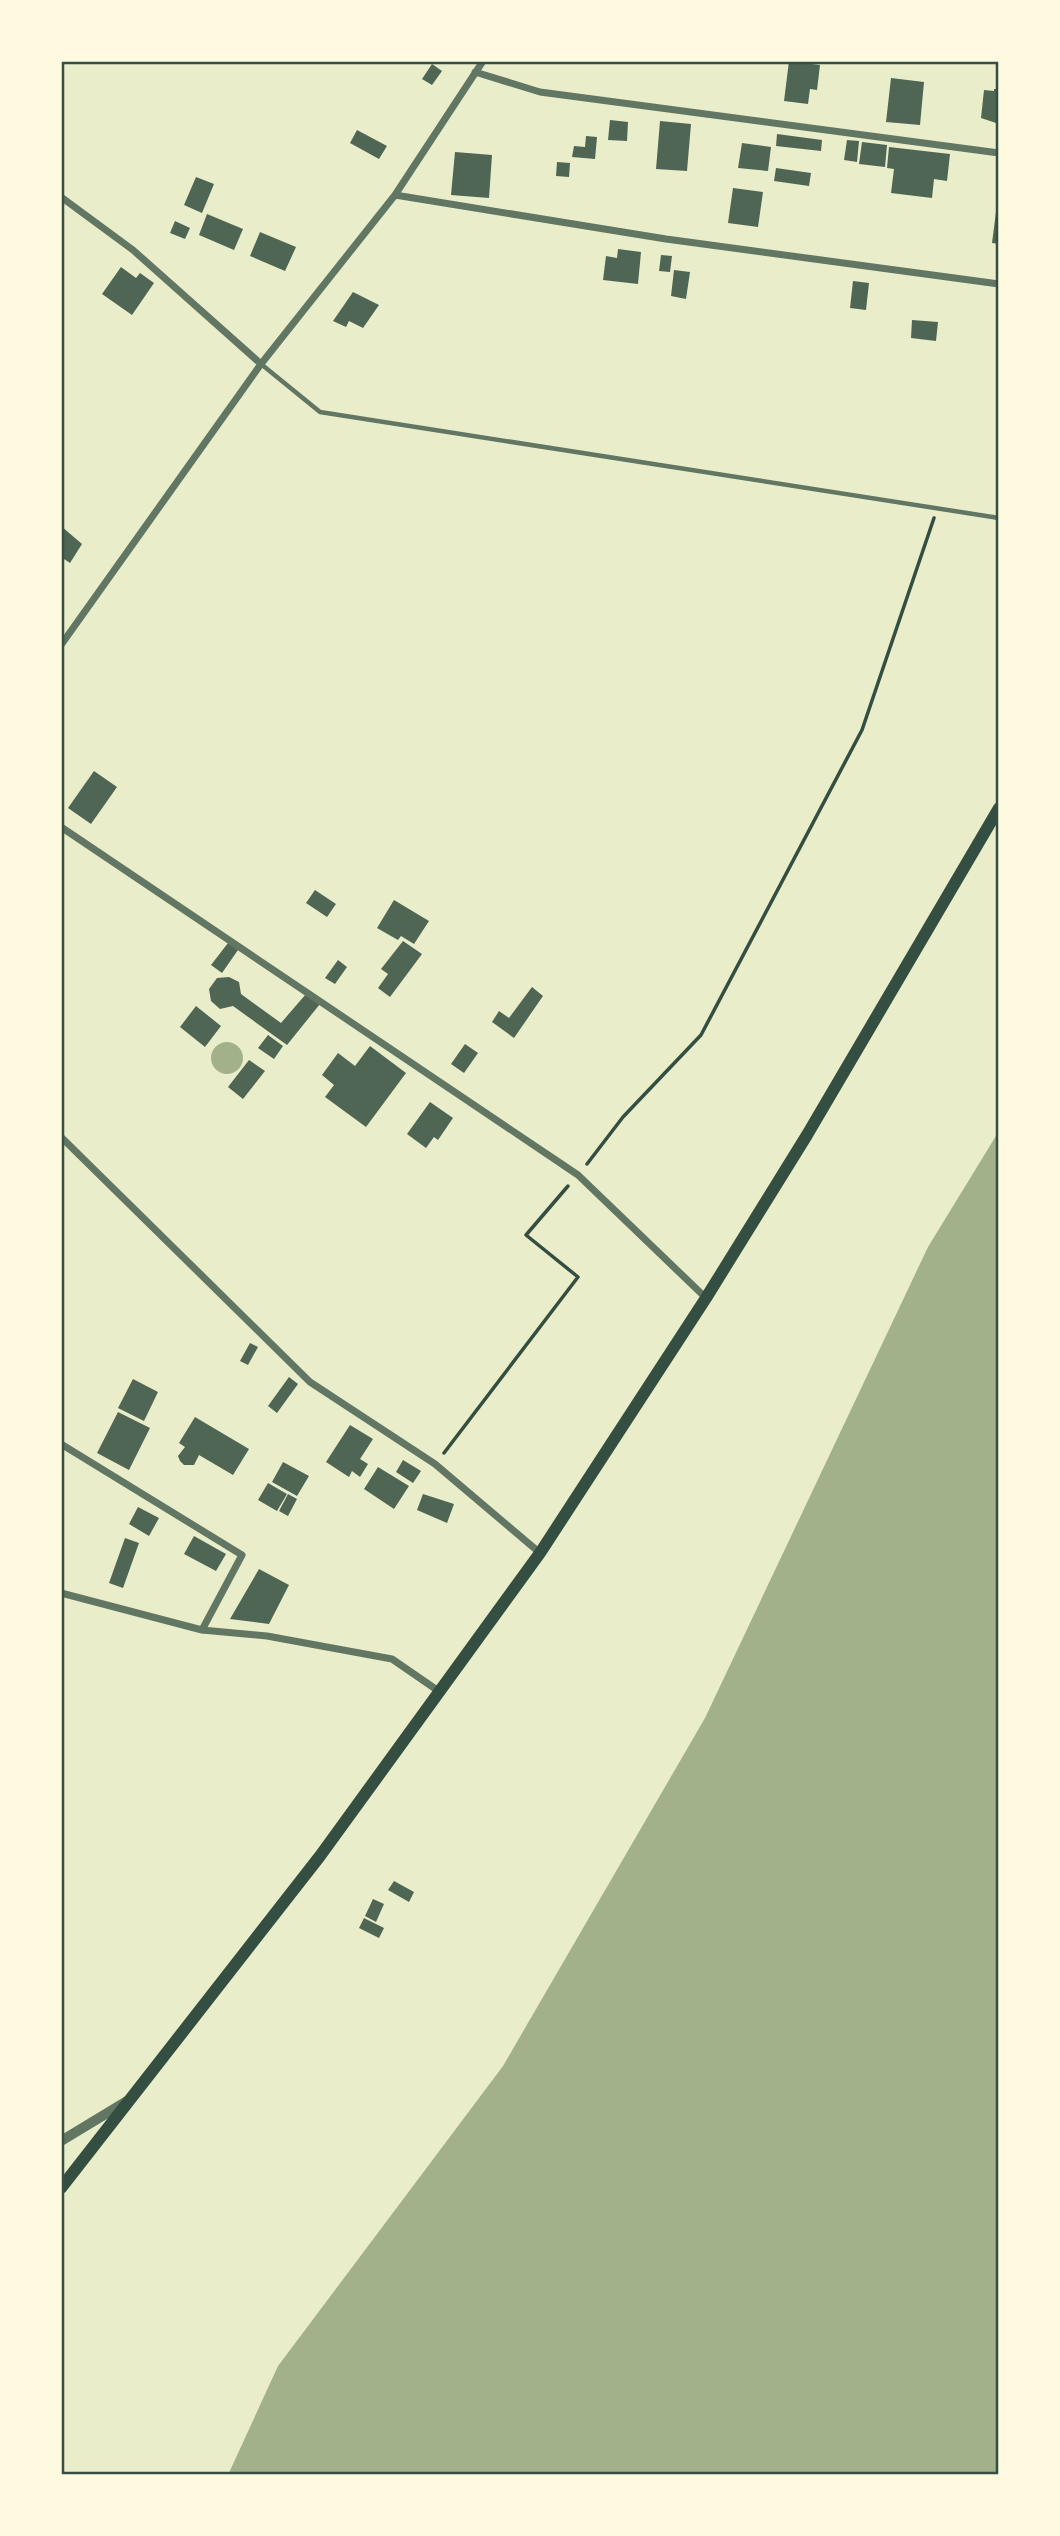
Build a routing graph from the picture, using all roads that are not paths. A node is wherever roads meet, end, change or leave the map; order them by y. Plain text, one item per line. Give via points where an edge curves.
1 (483, 61) edge
2 (475, 72) junction
3 (999, 153) edge
4 (395, 195) junction
5 (61, 197) edge
6 (999, 284) edge
7 (261, 364) junction
8 (999, 518) edge
9 (61, 645) edge
10 (999, 808) edge
11 (61, 827) edge
12 (61, 1137) edge
13 (706, 1298) junction
14 (61, 1444) edge
15 (540, 1553) junction
16 (61, 1593) edge
17 (202, 1630) junction
18 (440, 1692) junction
19 (133, 2098) junction
20 (61, 2141) edge
21 (61, 2188) edge

1 - 2 street
2 - 3 street via 540,92
2 - 4 street
4 - 6 street via 666,239
4 - 7 street
5 - 7 street via 133,250
7 - 8 lane via 320,412
7 - 9 street
10 - 13 main road
11 - 13 street via 578,1175
12 - 15 street via 310,1382 435,1464
13 - 15 main road
14 - 17 street via 242,1555
15 - 18 main road
16 - 17 street
17 - 18 street via 267,1636 392,1659
18 - 19 main road
19 - 20 street
19 - 21 main road

